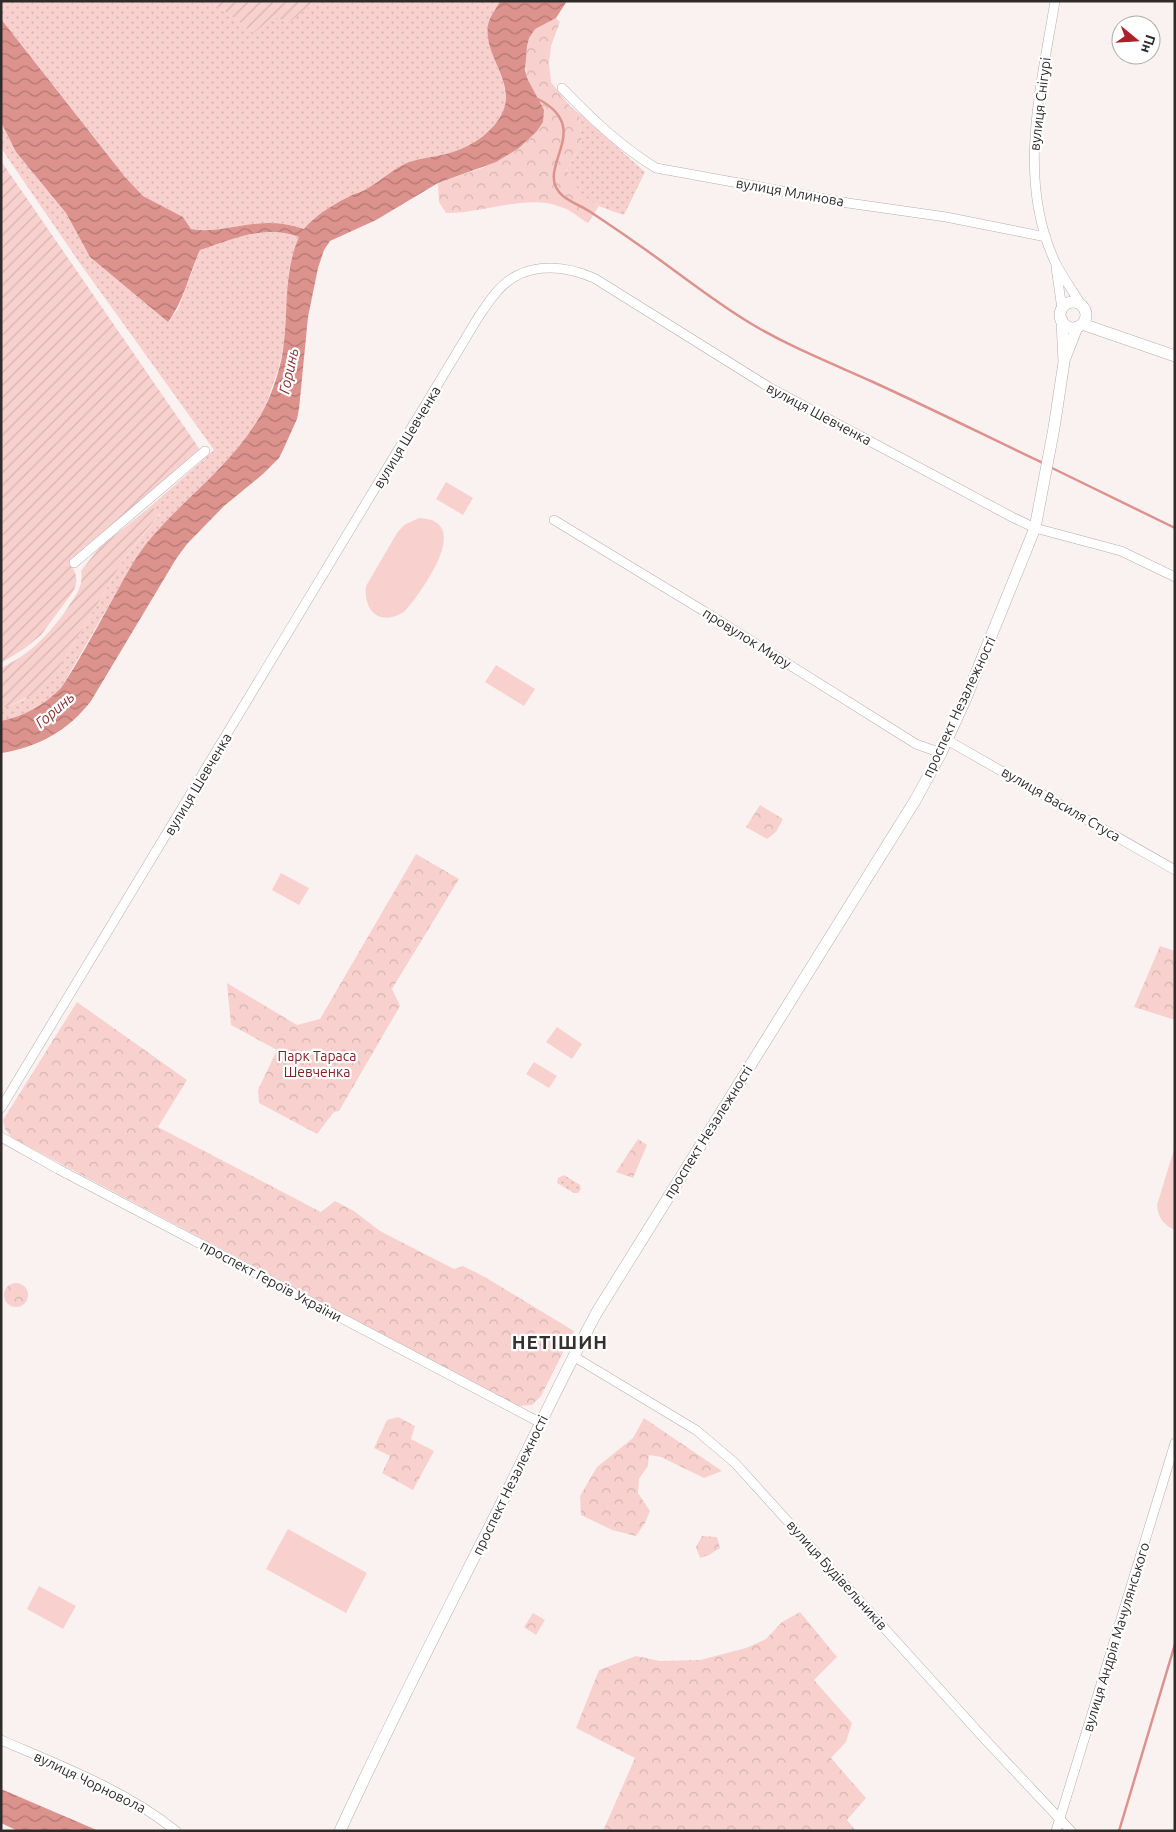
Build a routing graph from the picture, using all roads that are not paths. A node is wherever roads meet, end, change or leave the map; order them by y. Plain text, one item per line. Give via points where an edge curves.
1 (1055, 1) edge
2 (562, 88) dead end
3 (1046, 237) junction
4 (1056, 264) junction
5 (1082, 305) junction
6 (1062, 314) junction
7 (1079, 326) junction
8 (1107, 333) junction
9 (1175, 356) edge
10 (1064, 362) junction
11 (1054, 428) joint
12 (205, 451) dead end
13 (554, 520) dead end
14 (1035, 528) junction
15 (74, 563) dead end
16 (1175, 578) edge
17 (947, 740) junction
18 (941, 753) junction
19 (1175, 870) edge
20 (1, 1108) edge
21 (1, 1137) edge
22 (573, 1356) junction
23 (541, 1424) junction
24 (1175, 1443) edge
25 (1, 1740) edge
26 (1060, 1821) junction
27 (176, 1831) edge
28 (340, 1831) edge
29 (1056, 1831) edge
30 (1071, 1831) edge

1 - 3 street, вулиця Снігурі via 1033,154 1040,219
2 - 3 street, вулиця Млинова via 631,153 656,168
3 - 4 street, вулиця Снігурі
4 - 5 street, вулиця Снігурі
4 - 6 street, вулиця Снігурі
5 - 6 main road via 1068,303
5 - 7 main road via 1086,318
5 - 8 main road
6 - 7 main road via 1068,326
6 - 10 main road, вулиця Снігурі
7 - 8 main road
7 - 10 main road, вулиця Снігурі
8 - 9 main road
10 - 11 main road, вулиця Снігурі
11 - 14 main road, проспект Незалежності
12 - 15 street
13 - 18 street, провулок Миру via 916,744
14 - 16 street via 1120,552
14 - 17 main road, проспект Незалежності
14 - 20 street, вулиця Шевченка via 778,393 594,278 557,267 524,272 495,293 479,316
17 - 18 main road, проспект Незалежності
17 - 19 street, вулиця Василя Стуса
18 - 22 main road, проспект Незалежності
21 - 23 street, проспект Героїв України
22 - 23 main road, проспект Незалежності
22 - 26 street, вулиця Будівельників via 696,1430 736,1463
23 - 28 main road, проспект Незалежності via 380,1744
24 - 26 street, вулиця Андрія Мачулянського
25 - 27 street, вулиця Чорновола via 105,1786 151,1812
26 - 29 street, вулиця Андрія Мачулянського
26 - 30 street, вулиця Будівельників

